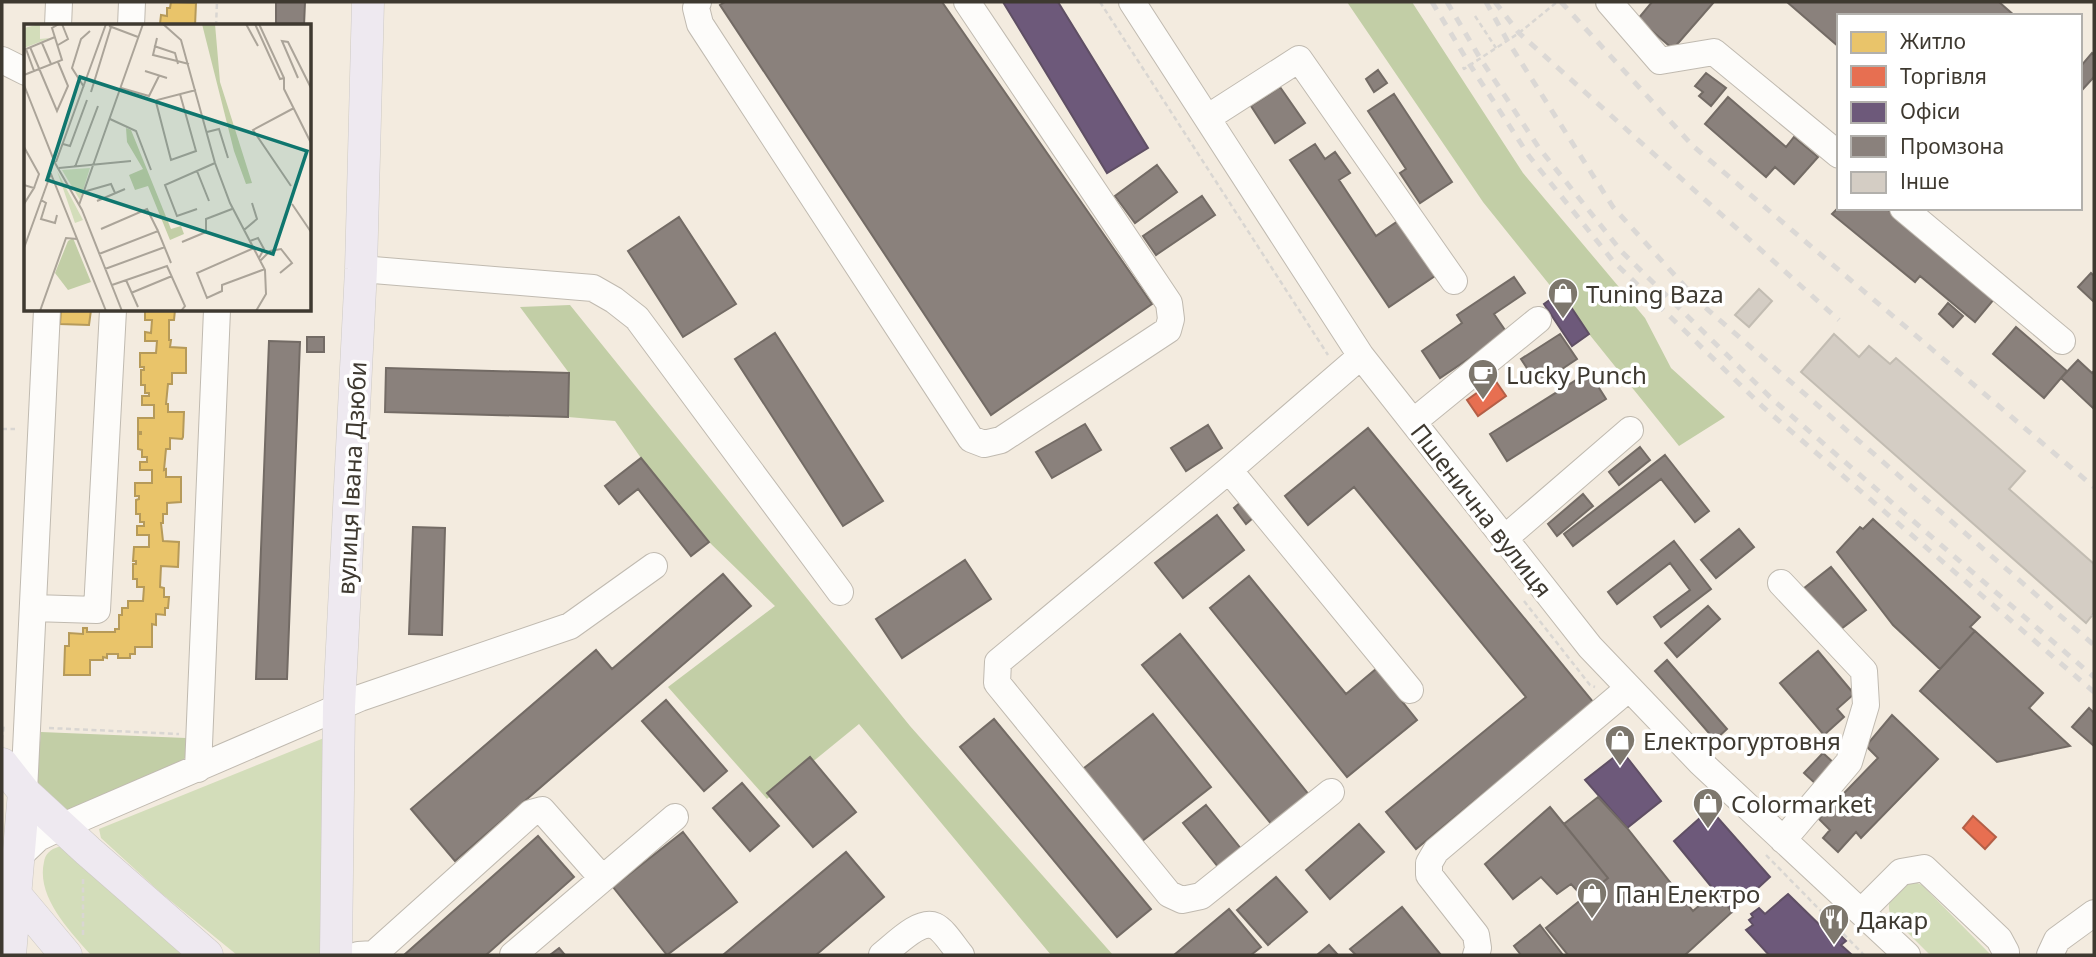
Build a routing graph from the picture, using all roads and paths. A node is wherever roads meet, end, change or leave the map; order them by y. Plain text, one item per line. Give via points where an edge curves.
1 (59, 2) edge
2 (132, 2) edge
3 (217, 2) edge
4 (368, 2) edge
5 (698, 2) edge
6 (968, 2) edge
7 (1132, 2) edge
8 (1557, 2) edge
9 (1609, 2) edge
10 (1475, 16) dead end
11 (58, 24) edge
12 (131, 24) edge
13 (216, 24) edge
14 (1496, 48) junction
15 (2, 60) edge
16 (1463, 67) dead end
17 (24, 71) edge
18 (1207, 117) junction
19 (1837, 153) edge
20 (1905, 210) edge
21 (361, 269) junction
22 (1454, 281) dead end
23 (47, 312) edge
24 (113, 312) edge
25 (217, 312) edge
26 (1538, 320) dead end
27 (2063, 341) dead end
28 (1361, 356) junction
29 (1413, 422) junction
30 (2, 429) edge
31 (15, 429) dead end
32 (1630, 430) dead end
33 (1229, 470) junction
34 (1505, 538) junction
35 (654, 566) dead end
36 (1781, 583) dead end
37 (840, 592) dead end
38 (33, 608) junction
39 (1629, 688) junction
40 (1409, 690) dead end
41 (339, 707) junction
42 (26, 726) junction
43 (199, 735) junction
44 (2, 750) edge
45 (2, 764) edge
46 (198, 769) junction
47 (24, 792) junction
48 (1331, 792) dead end
49 (676, 817) dead end
50 (63, 826) junction
51 (1783, 840) junction
52 (18, 857) junction
53 (84, 869) dead end
54 (603, 878) junction
55 (14, 893) junction
56 (1861, 912) junction
57 (2094, 913) edge
58 (74, 946) edge
59 (10, 955) edge
60 (207, 955) edge
61 (336, 955) edge
62 (369, 955) edge
63 (513, 955) edge
64 (883, 955) edge
65 (961, 955) edge
66 (1476, 955) edge
67 (1907, 955) edge
68 (2006, 955) edge
69 (2050, 955) edge

1 - 11 street
2 - 12 street
3 - 13 path
4 - 21 main road, вулиця Івана Дзюби
5 - 6 street via 700,24 971,439 984,444 1001,440 1168,330 1171,318 1169,303
7 - 18 street, Пшенична вулиця
8 - 14 path
9 - 19 street via 1660,61 1714,52
10 - 14 path
14 - 16 path
15 - 17 street
18 - 22 street via 1299,59
18 - 28 street, Пшенична вулиця
20 - 27 street
21 - 37 street via 593,288 614,300 637,318
21 - 41 main road, вулиця Івана Дзюби
23 - 38 street
24 - 38 street via 97,610
25 - 43 street
26 - 29 street
28 - 29 street, Пшенична вулиця
28 - 33 street
29 - 34 street, Пшенична вулиця
30 - 31 path
32 - 34 street
33 - 40 street
33 - 48 street via 998,662 997,683 1169,894 1182,900 1201,896
34 - 39 street, Пшенична вулиця via 1590,647
35 - 41 street via 570,626
36 - 51 street via 1864,671 1866,705 1849,762
38 - 42 street
39 - 51 street, Пшенична вулиця
39 - 66 street via 1437,851 1429,863 1429,875 1476,935
41 - 46 street
41 - 61 main road, вулиця Івана Дзюби
42 - 43 path
42 - 44 path via 3,723
42 - 47 street
43 - 46 street
45 - 47 main road
46 - 50 street
47 - 50 main road
47 - 52 main road
49 - 54 street
50 - 52 street via 37,838
50 - 60 main road
51 - 56 street, Пшенична вулиця
52 - 55 main road
53 - 58 path
54 - 62 street via 542,810 531,813
54 - 63 street
55 - 58 main road
55 - 59 main road
56 - 67 street, Пшенична вулиця
56 - 68 street via 1900,872 1924,868 1999,939
57 - 69 street via 2057,940
64 - 65 street via 928,924 937,926

